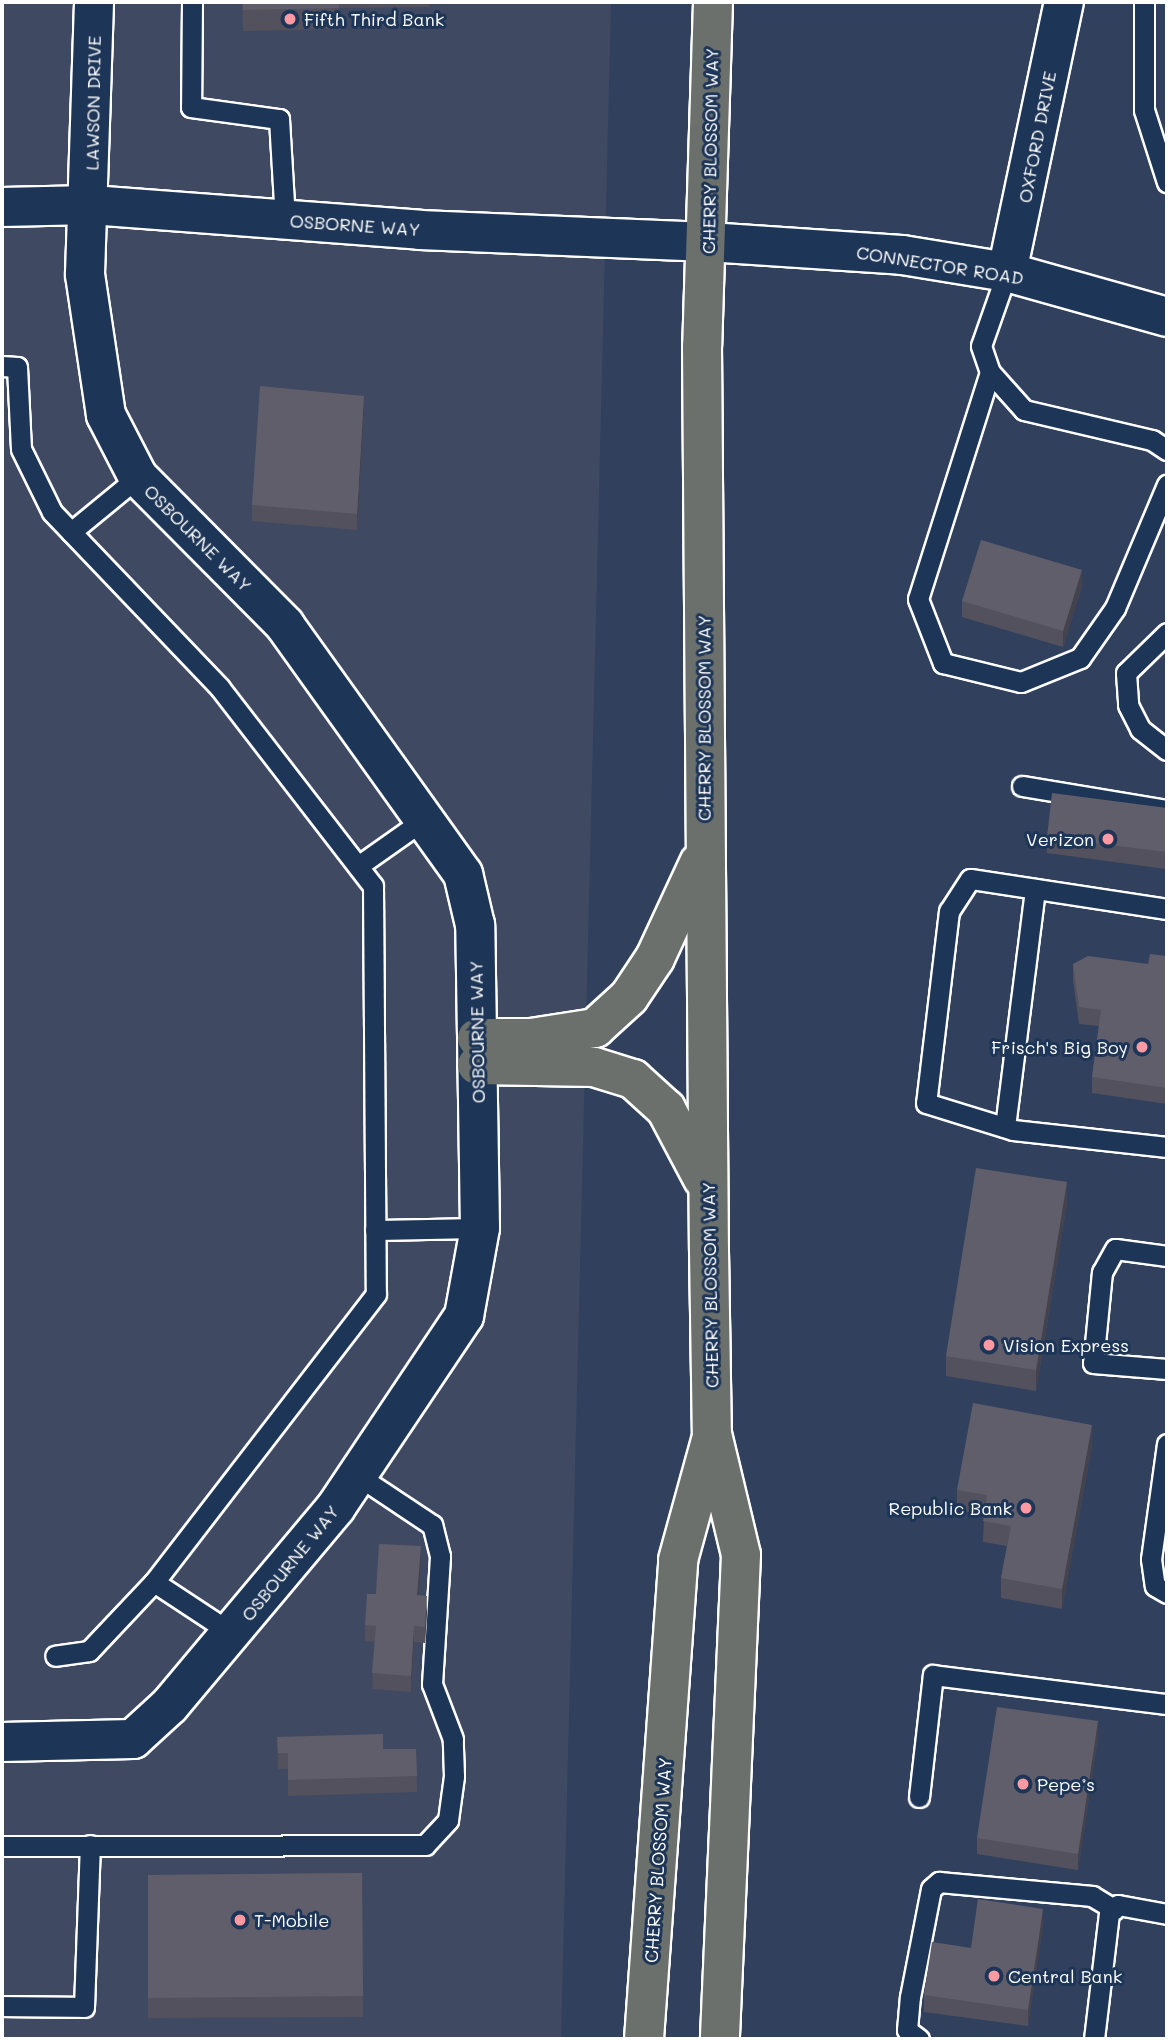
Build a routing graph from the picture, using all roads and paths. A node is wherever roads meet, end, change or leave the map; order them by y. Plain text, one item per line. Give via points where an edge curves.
1 (94, 2) edge
2 (192, 2) edge
3 (712, 2) edge
4 (1064, 2) edge
5 (1144, 2) edge
6 (1167, 181) edge
7 (91, 205) junction
8 (2, 207) edge
9 (285, 220) junction
10 (708, 242) junction
11 (1007, 272) junction
12 (1167, 317) edge
13 (2, 366) edge
14 (990, 372) junction
15 (1167, 450) edge
16 (138, 477) junction
17 (1167, 485) edge
18 (71, 532) junction
19 (1161, 638) edge
20 (1167, 750) edge
21 (1022, 786) dead end
22 (1167, 810) edge
23 (426, 818) junction
24 (704, 851) junction
25 (358, 866) junction
26 (1035, 889) junction
27 (1167, 909) edge
28 (477, 1052) junction
29 (1004, 1127) junction
30 (1167, 1147) edge
31 (708, 1192) junction
32 (480, 1228) junction
33 (375, 1230) junction
34 (1167, 1256) edge
35 (1167, 1369) edge
36 (712, 1434) junction
37 (1167, 1444) edge
38 (357, 1475) junction
39 (154, 1582) junction
40 (1167, 1593) edge
41 (233, 1634) junction
42 (55, 1656) dead end
43 (1167, 1704) edge
44 (2, 1742) edge
45 (919, 1797) dead end
46 (90, 1845) junction
47 (2, 1846) edge
48 (1114, 1909) junction
49 (1167, 1913) edge
50 (2, 2006) edge
51 (644, 2039) edge
52 (720, 2039) edge
53 (919, 2039) edge
54 (1094, 2039) edge

1 - 7 street, LAWSON DRIVE
2 - 9 lane via 191,107 279,119
3 - 10 main road, CHERRY BLOSSOM WAY
4 - 11 street, OXFORD DRIVE
5 - 6 lane via 1139,57 1144,110
7 - 8 street, OSBORNE WAY
7 - 9 street, OSBORNE WAY
7 - 16 street, OSBOURNE WAY via 85,274 106,415
9 - 10 street, OSBORNE WAY
10 - 11 street, CONNECTOR ROAD via 902,255
10 - 24 main road, CHERRY BLOSSOM WAY via 702,345
11 - 12 street, CONNECTOR ROAD
11 - 14 lane via 981,346
13 - 18 lane via 17,367 21,449 52,512
14 - 15 lane via 1024,410 1152,440
14 - 17 lane via 918,599 943,663 1021,682 1080,657 1115,608
16 - 18 lane
16 - 23 street, OSBOURNE WAY via 285,625
18 - 25 lane via 220,688
19 - 20 lane via 1126,673 1128,705 1140,729
21 - 22 lane
23 - 25 lane
23 - 28 street, OSBOURNE WAY via 463,874 475,925
24 - 28 main road via 655,958 629,997 595,1028
24 - 31 main road, CHERRY BLOSSOM WAY
25 - 33 lane via 373,886
26 - 27 lane
26 - 29 lane
26 - 29 lane via 970,879 949,911 926,1103
28 - 31 main road via 594,1066 634,1079 666,1109
28 - 32 street, OSBOURNE WAY
29 - 30 lane
31 - 36 main road, CHERRY BLOSSOM WAY
32 - 33 lane
32 - 38 street, OSBOURNE WAY via 464,1317
33 - 39 lane via 376,1294
34 - 35 lane via 1115,1249 1102,1272 1093,1363
36 - 51 main road, CHERRY BLOSSOM WAY via 678,1560
36 - 52 main road, CHERRY BLOSSOM WAY via 741,1555
37 - 40 lane via 1151,1559 1155,1586
38 - 41 street, OSBOURNE WAY
38 - 46 lane via 432,1525 440,1556 432,1684 453,1739 448,1820 425,1845
39 - 41 lane
39 - 42 lane via 89,1651
41 - 44 street, OSBOURNE WAY via 133,1739
43 - 45 lane via 933,1675
46 - 47 lane
46 - 50 lane via 84,2007
48 - 49 lane
48 - 53 lane via 1092,1896 939,1882 931,1889 910,1997 907,2030
48 - 54 lane

